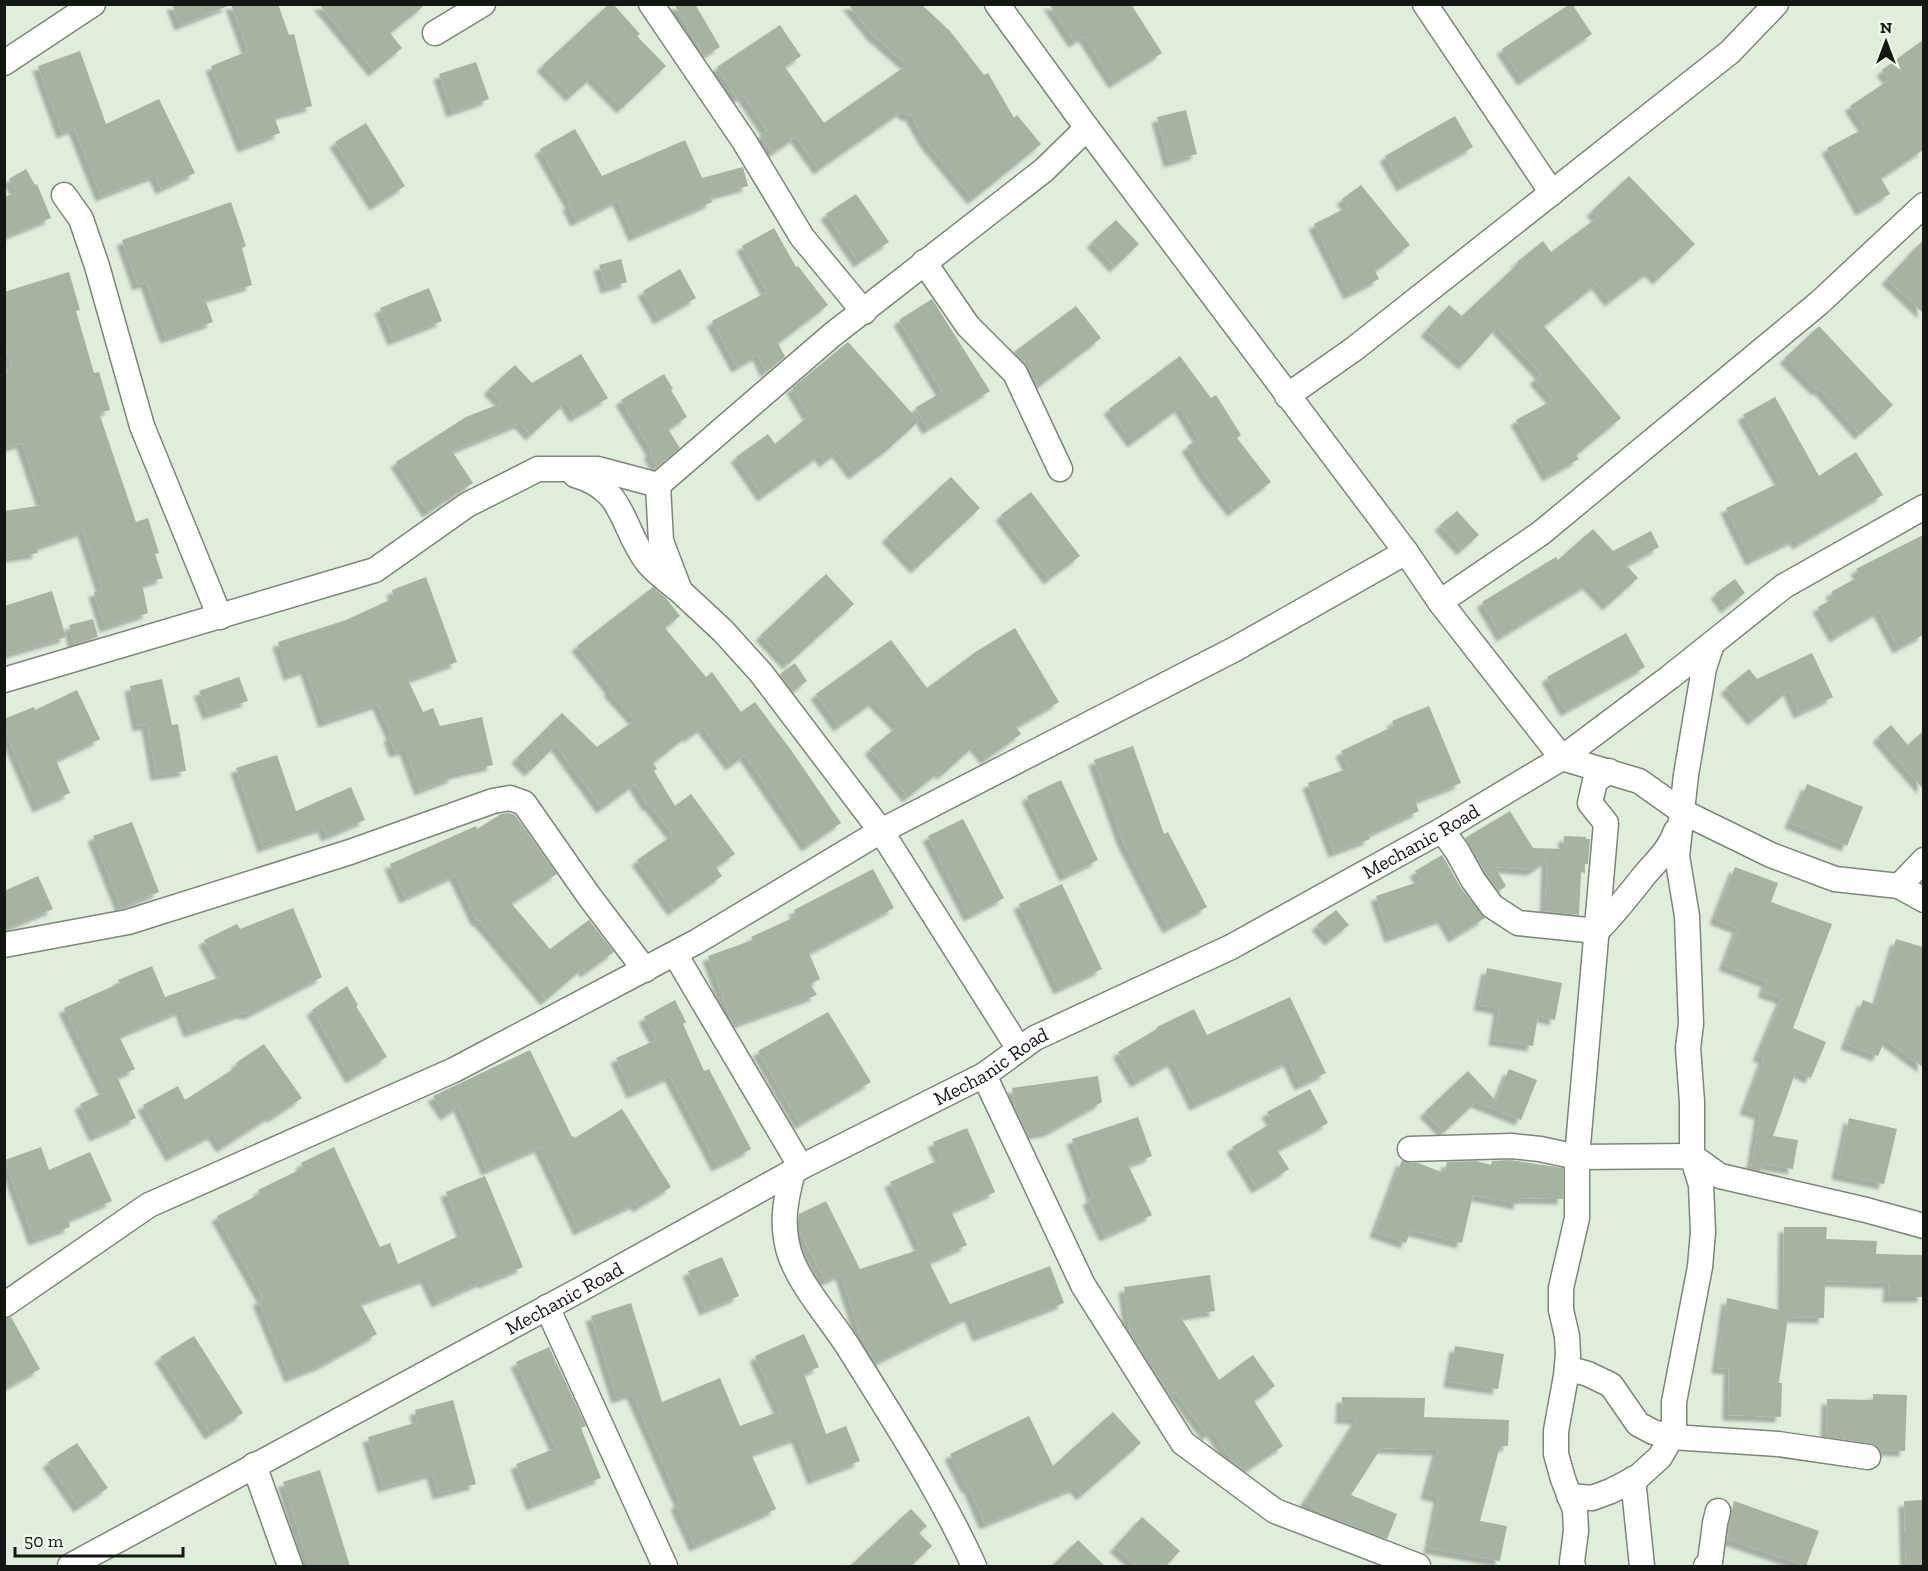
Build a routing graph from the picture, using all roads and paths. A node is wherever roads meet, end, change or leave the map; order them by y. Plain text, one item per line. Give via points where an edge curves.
1 (93, 4) edge
2 (483, 4) edge
3 (651, 4) edge
4 (997, 4) edge
5 (1425, 4) edge
6 (1776, 4) edge
7 (435, 33) dead end
8 (4, 63) edge
9 (1087, 128) junction
10 (1552, 193) junction
11 (64, 195) dead end
12 (1923, 205) edge
13 (924, 262) junction
14 (864, 312) junction
15 (1287, 396) junction
16 (555, 469) junction
17 (1060, 469) dead end
18 (658, 485) junction
19 (1923, 507) edge
20 (1406, 552) junction
21 (680, 591) junction
22 (1440, 602) junction
23 (220, 616) junction
24 (1712, 644) junction
25 (4, 680) edge
26 (1562, 758) junction
27 (1609, 771) junction
28 (1683, 812) junction
29 (882, 831) junction
30 (1442, 831) junction
31 (1923, 860) edge
32 (1899, 886) junction
33 (1923, 900) edge
34 (1596, 931) junction
35 (4, 945) edge
36 (675, 954) junction
37 (645, 970) junction
38 (1019, 1049) junction
39 (984, 1075) junction
40 (1410, 1149) dead end
41 (1692, 1156) junction
42 (1577, 1157) junction
43 (797, 1169) junction
44 (1923, 1226) edge
45 (4, 1305) edge
46 (547, 1307) junction
47 (1567, 1368) junction
48 (1672, 1437) junction
49 (1868, 1457) dead end
50 (254, 1465) junction
51 (1633, 1479) junction
52 (1569, 1496) junction
53 (1718, 1511) dead end
54 (70, 1566) edge
55 (290, 1566) edge
56 (664, 1566) edge
57 (974, 1566) edge
58 (1418, 1566) edge
59 (1573, 1566) edge
60 (1642, 1566) edge
61 (1706, 1566) edge

1 - 8 street
2 - 7 street
3 - 14 street via 744,141 802,237
4 - 9 street
5 - 10 street
6 - 10 street via 1730,52
9 - 13 street via 1044,170
9 - 15 street
10 - 15 street via 1354,349
11 - 23 street via 81,219 142,426
12 - 22 street via 1819,303 1550,525
13 - 14 street
13 - 17 street via 968,326 1015,373
14 - 18 street via 832,334
15 - 20 street
16 - 18 street via 598,469
16 - 21 street via 589,479 606,490 620,507 648,563
16 - 23 street via 538,469 467,505 375,570
18 - 21 street via 662,541
19 - 24 street, Mechanic Road via 1784,586
20 - 22 street
20 - 29 street via 1235,649
21 - 29 street via 760,673
22 - 26 street
23 - 25 street
24 - 26 street, Mechanic Road
24 - 28 street via 1704,668
26 - 27 street
26 - 30 street, Mechanic Road
27 - 28 street via 1639,781
27 - 34 street via 1595,781 1590,803 1606,823
28 - 32 street via 1771,855 1836,879
28 - 34 street via 1670,847
28 - 41 street via 1677,856 1687,916
29 - 36 street
29 - 38 street
30 - 34 street via 1492,906 1518,923
30 - 38 street, Mechanic Road via 1231,947
31 - 32 street
32 - 33 street
34 - 42 street
35 - 37 street via 128,922 510,798 524,803
36 - 37 street
36 - 43 street
37 - 45 street via 454,1070 148,1205
38 - 39 street, Mechanic Road
39 - 43 street, Mechanic Road
39 - 58 street via 1083,1285 1183,1443 1275,1511
40 - 42 street via 1511,1146
41 - 42 street
41 - 44 street via 1720,1176
41 - 48 street via 1701,1185 1703,1232 1674,1402
42 - 47 street via 1577,1218 1561,1288
43 - 46 street, Mechanic Road
43 - 57 street via 784,1204 790,1255 928,1479
46 - 50 street, Mechanic Road
46 - 56 street
47 - 48 street via 1611,1385 1638,1424
47 - 52 street via 1556,1454
48 - 49 street via 1778,1444
48 - 51 street via 1660,1457
50 - 54 street, Mechanic Road
50 - 55 street
51 - 52 street via 1592,1498
51 - 60 street
52 - 59 street via 1575,1509
53 - 61 street via 1710,1562

